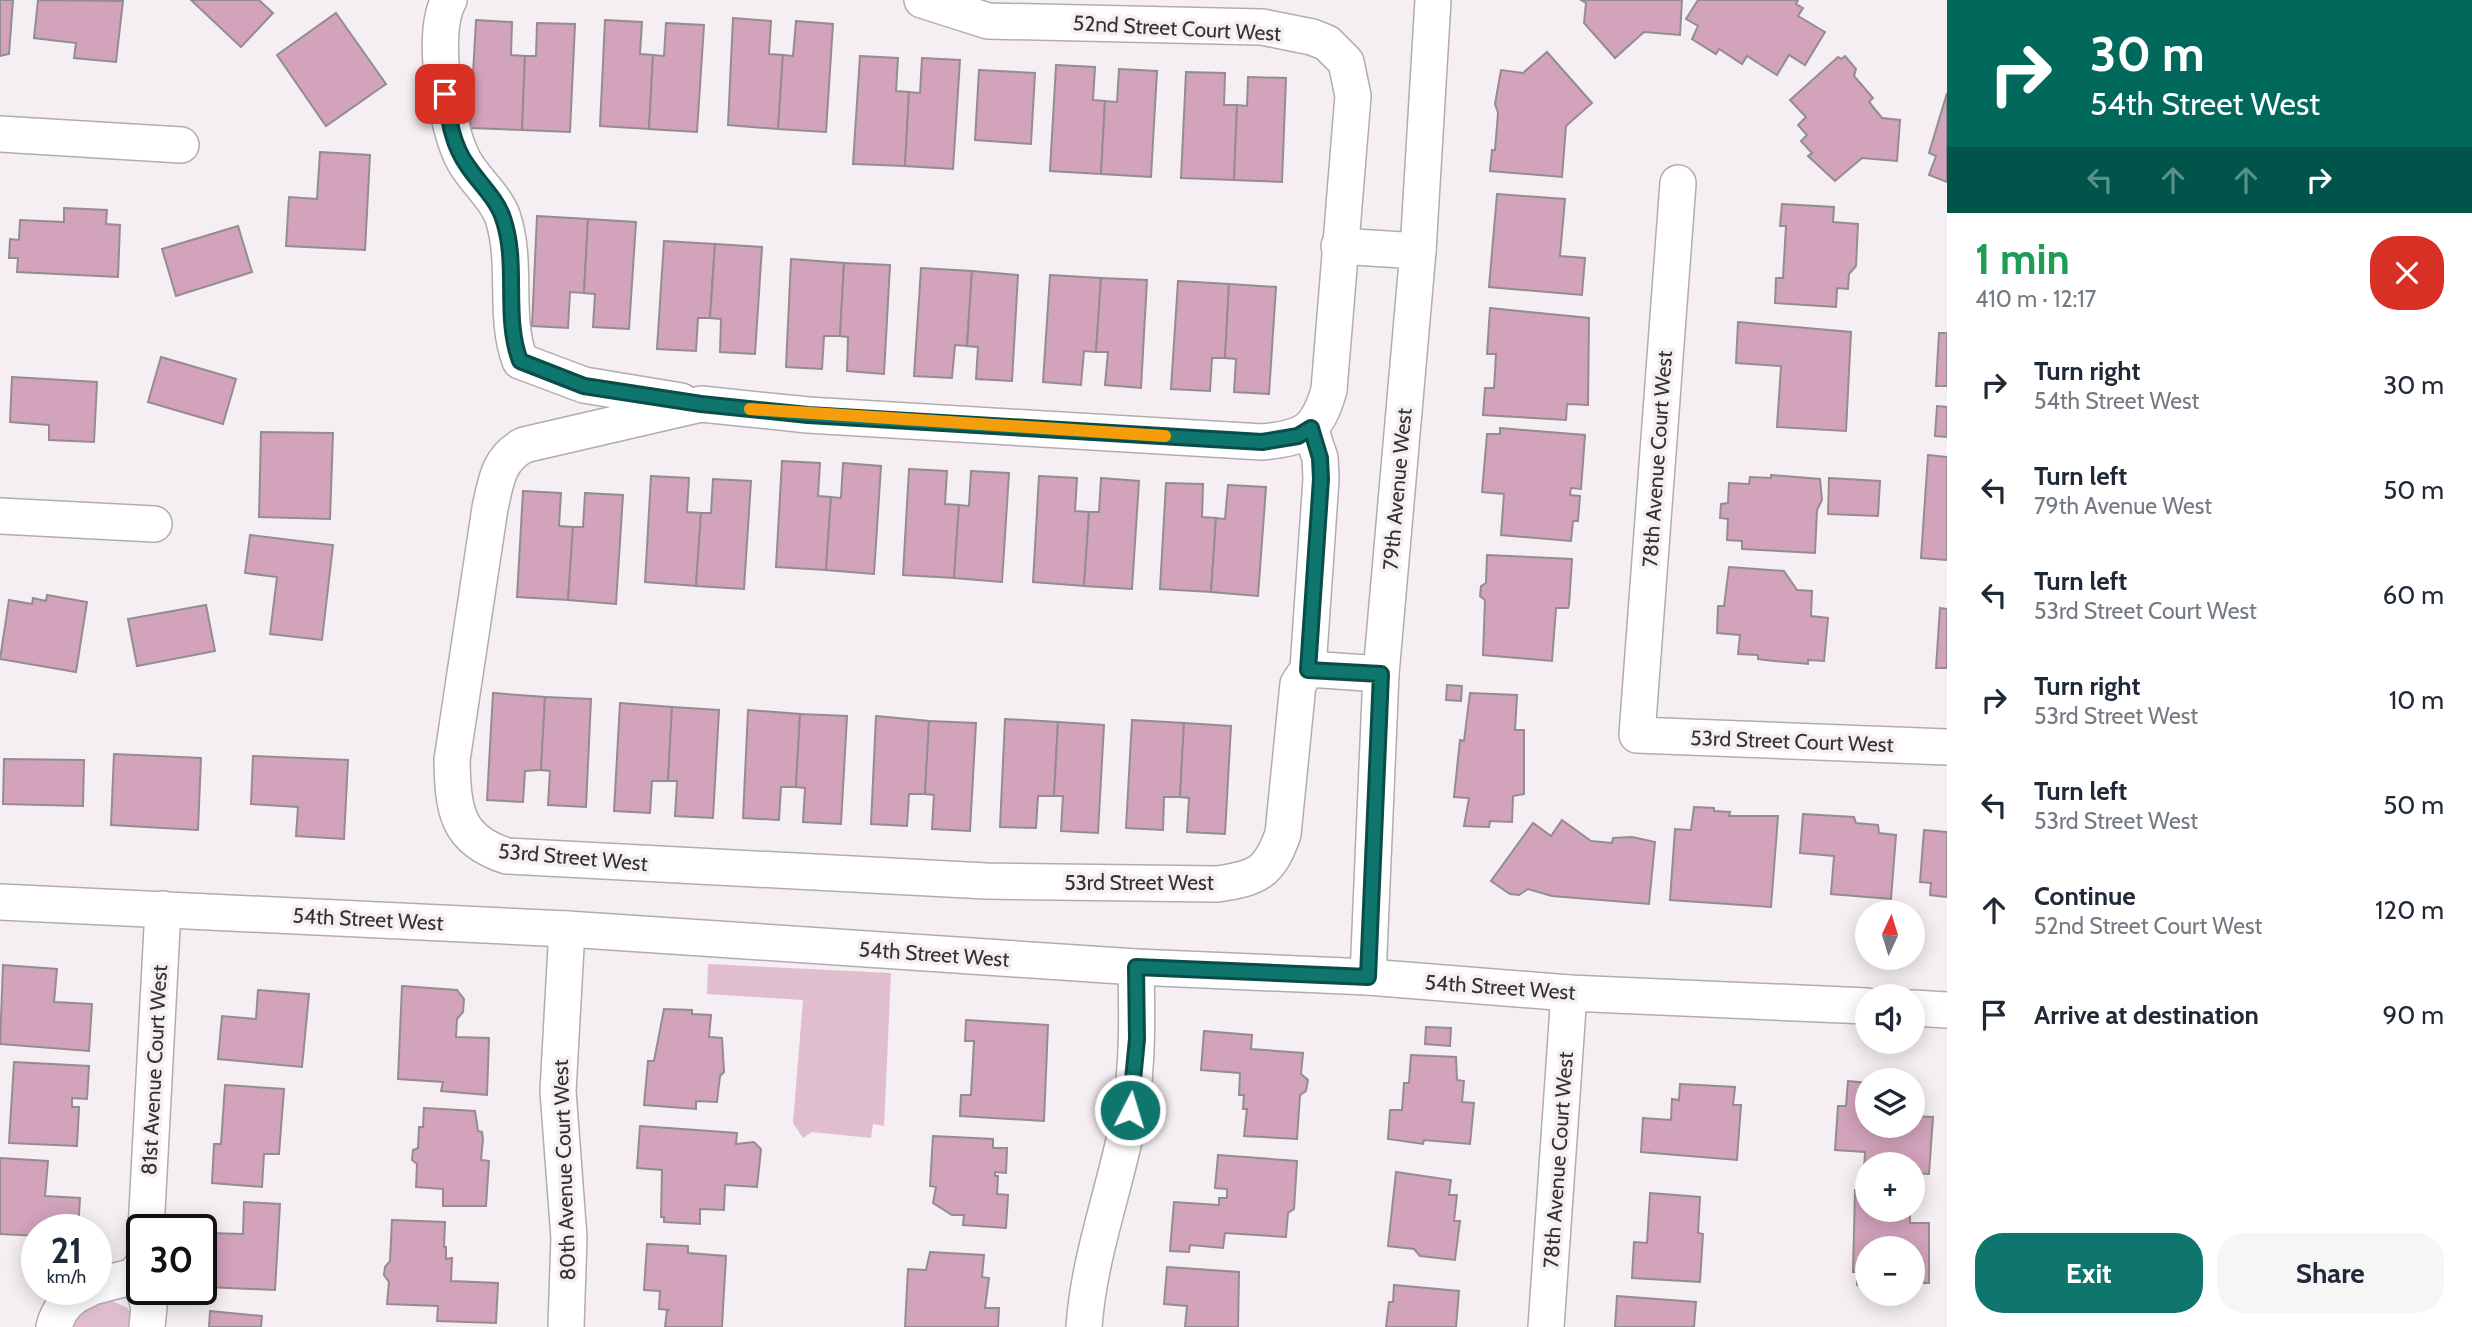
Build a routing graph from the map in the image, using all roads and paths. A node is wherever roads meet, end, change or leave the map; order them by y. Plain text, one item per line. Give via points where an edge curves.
1 (449, 0) edge
2 (922, 0) edge
3 (1433, 0) edge
4 (0, 134) edge
5 (181, 145) dead end
6 (1678, 183) dead end
7 (1339, 246) junction
8 (1418, 251) junction
9 (701, 404) junction
10 (1311, 428) junction
11 (0, 516) edge
12 (154, 524) dead end
13 (1308, 670) junction
14 (1381, 674) junction
15 (1637, 735) joint
16 (1947, 747) edge
17 (0, 902) edge
18 (163, 909) junction
19 (567, 929) junction
20 (1136, 967) junction
21 (1368, 977) junction
22 (1569, 993) junction
23 (1855, 1005) edge
24 (1925, 1009) edge
25 (1947, 1010) edge
26 (147, 1214) edge
27 (66, 1305) edge
28 (148, 1305) edge
29 (54, 1327) edge
30 (147, 1327) edge
31 (566, 1327) edge
32 (1084, 1327) edge
33 (1546, 1327) edge

1 - 9 street via 441,72 453,138 503,216 509,245 513,343 520,361 584,386
2 - 7 street, 52nd Street Court West via 988,21 1262,27 1327,43 1346,62 1353,96
3 - 8 street, 79th Avenue West
4 - 5 street
6 - 15 street, 78th Avenue Court West
7 - 8 street
7 - 10 street, 52nd Street Court West via 1329,390 1321,416
8 - 14 street, 79th Avenue West
9 - 10 street, 53rd Street West via 808,415 1262,442 1298,436
9 - 13 street, 53rd Street West via 524,445 510,452 499,467 452,760 452,783 464,831 489,851 507,856 986,881 1217,884 1248,880 1276,855 1283,834 1298,684
10 - 13 street, 53rd Street West via 1321,479
11 - 12 street
13 - 14 street
14 - 21 street, 79th Avenue West
15 - 16 street, 53rd Street Court West
17 - 18 street, 54th Street West
18 - 19 street, 54th Street West
18 - 26 street, 81st Avenue Court West
19 - 20 street, 54th Street West
19 - 31 street, 80th Avenue Court West via 558,1091 569,1226
20 - 21 street, 54th Street West
20 - 32 street via 1137,1039 1130,1110 1096,1253
21 - 22 street, 54th Street West
22 - 23 street, 54th Street West
22 - 33 street, 78th Avenue Court West
24 - 25 street
27 - 29 street
28 - 30 street

